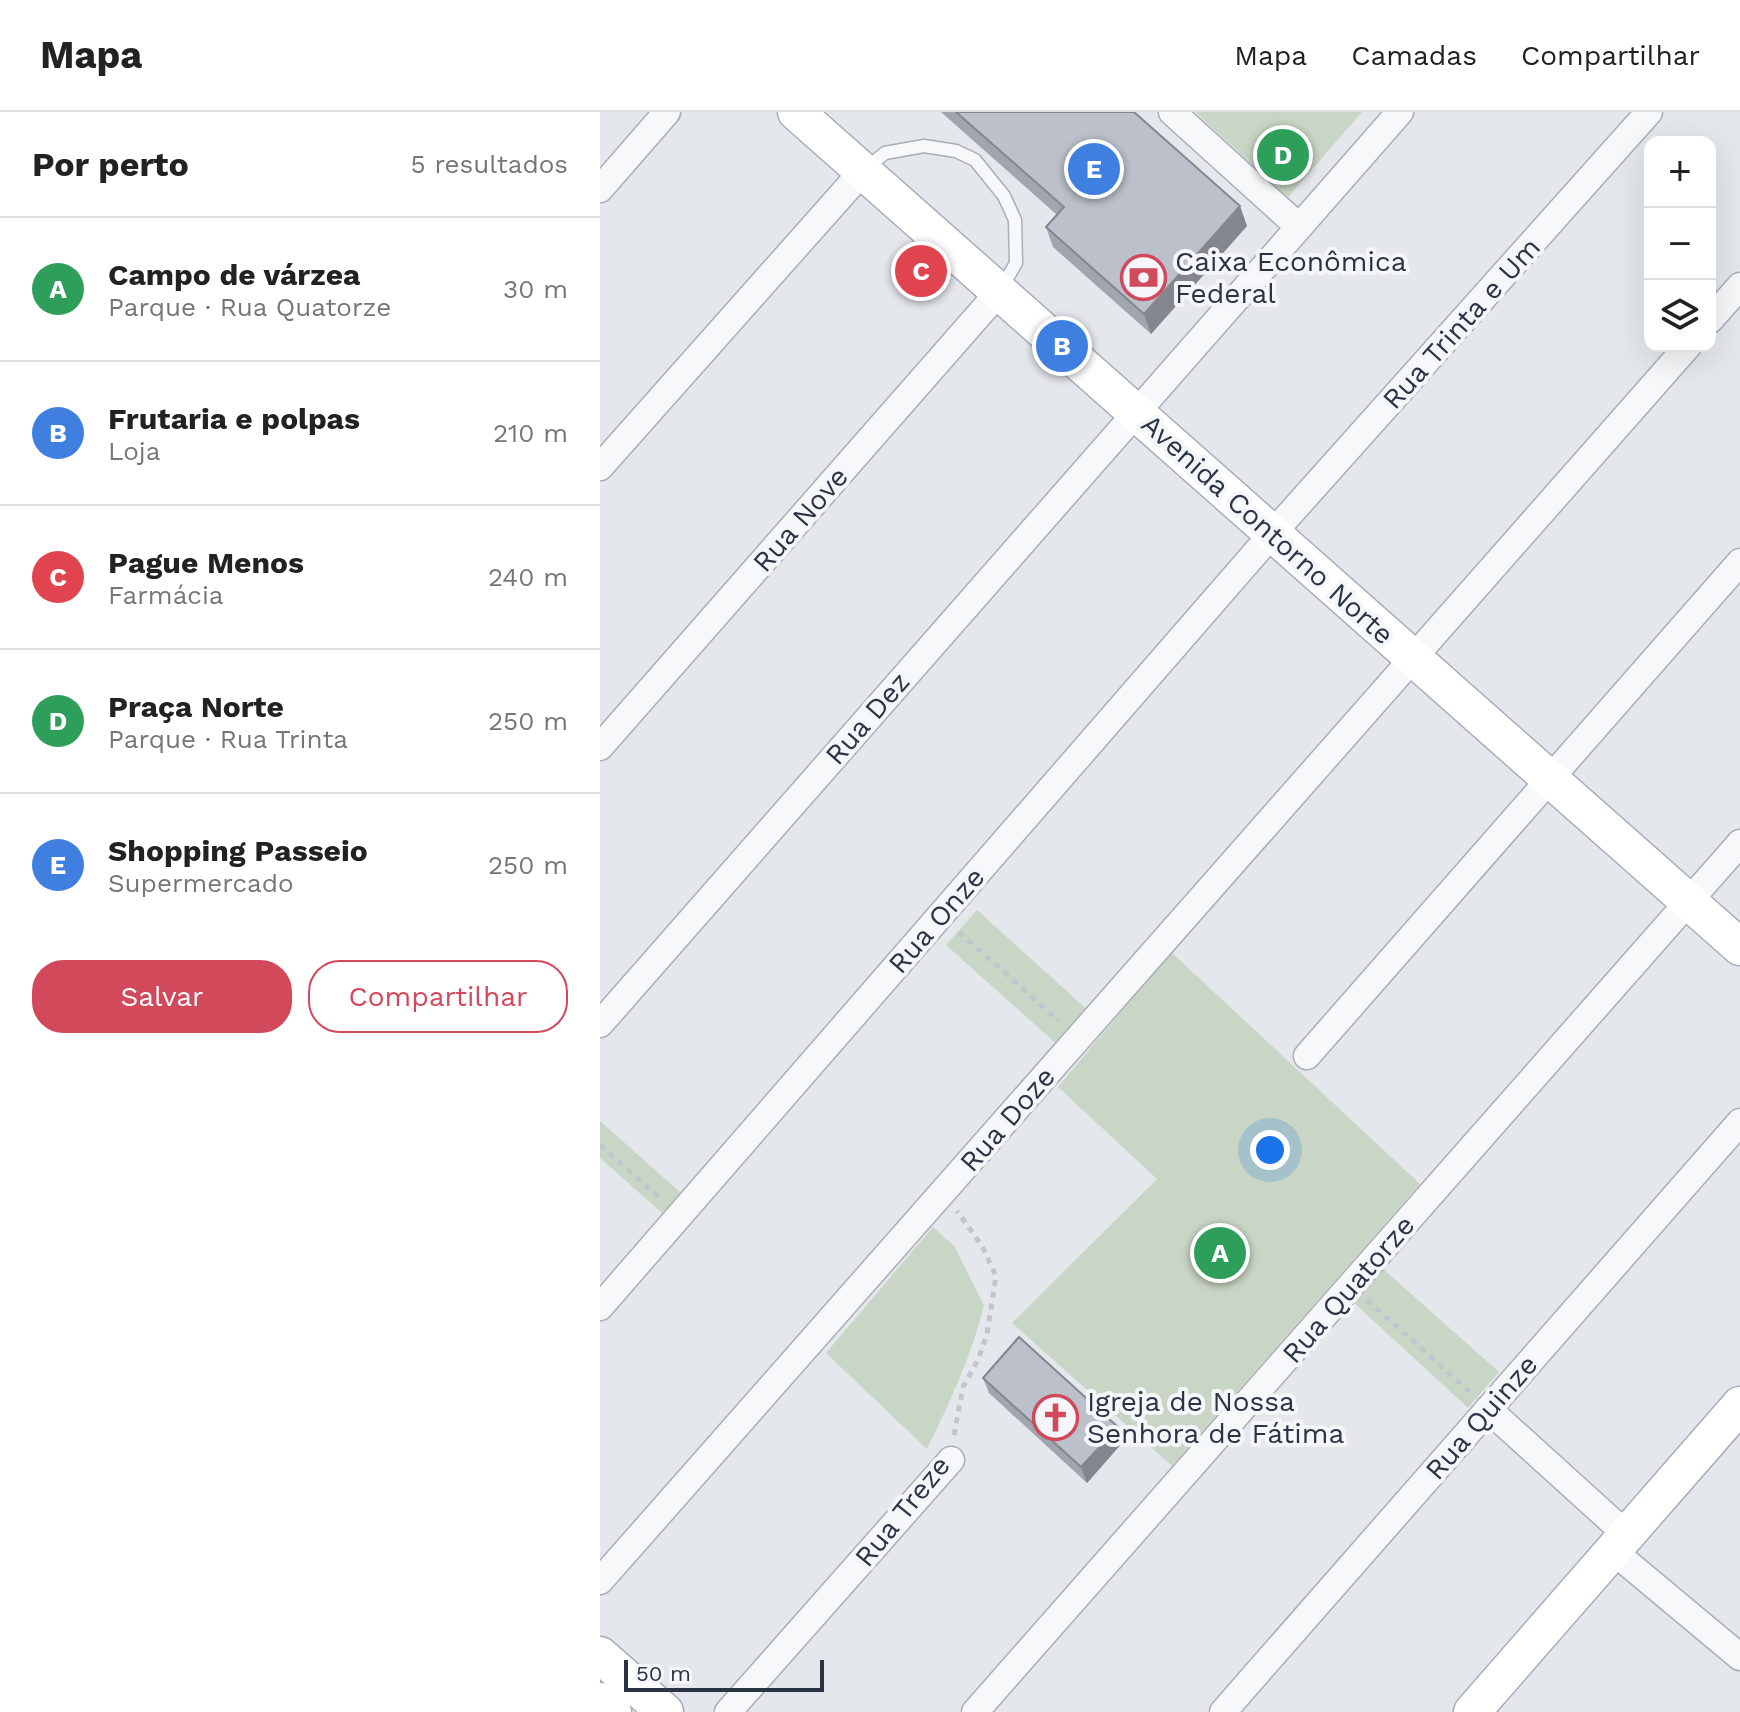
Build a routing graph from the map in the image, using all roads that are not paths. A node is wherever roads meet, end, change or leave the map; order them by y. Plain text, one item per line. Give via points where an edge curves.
1 (667, 112) edge
2 (796, 112) edge
3 (1172, 112) edge
4 (1400, 112) edge
5 (1649, 112) edge
6 (863, 171) junction
7 (600, 189) edge
8 (1298, 226) junction
9 (1740, 286) edge
10 (999, 292) junction
11 (1716, 313) edge
12 (1683, 352) edge
13 (1135, 411) junction
14 (604, 453) edge
15 (1272, 534) junction
16 (1740, 562) edge
17 (1413, 658) junction
18 (600, 747) edge
19 (1551, 780) junction
20 (1740, 843) edge
21 (1689, 902) junction
22 (1740, 947) edge
23 (600, 1024) edge
24 (1307, 1056) dead end
25 (1740, 1122) edge
26 (600, 1307) edge
27 (1740, 1405) edge
28 (1488, 1409) junction
29 (951, 1460) road end
30 (1620, 1543) junction
31 (600, 1581) edge
32 (600, 1655) edge
33 (1740, 1657) edge
34 (600, 1701) edge
35 (613, 1712) edge
36 (665, 1712) edge
37 (728, 1712) edge
38 (975, 1712) edge
39 (1223, 1712) edge
40 (1472, 1712) edge

1 - 7 street
2 - 6 street, Avenida Contorno Norte
3 - 8 street
4 - 8 street, Rua Dez
5 - 15 street, Rua Trinta e Um
6 - 10 street, Avenida Contorno Norte
6 - 10 lane via 885,153 924,146 975,160 1004,196 1015,220 1016,263
6 - 14 street
8 - 13 street, Rua Dez
9 - 11 street
10 - 13 street, Avenida Contorno Norte
10 - 18 street, Rua Nove
12 - 17 street, Rua Doze
13 - 15 street, Avenida Contorno Norte
13 - 23 street, Rua Dez
15 - 17 street, Avenida Contorno Norte
15 - 26 street, Rua Onze
16 - 19 street
17 - 19 street, Avenida Contorno Norte
17 - 31 street, Rua Doze
19 - 21 street, Avenida Contorno Norte
19 - 24 street
20 - 21 street, Rua Quatorze
21 - 22 street, Avenida Contorno Norte
21 - 38 street, Rua Quatorze
25 - 28 street, Rua Quinze
27 - 30 street
28 - 30 street
28 - 39 street, Rua Quinze
29 - 37 street, Rua Treze
30 - 33 street
30 - 40 street
32 - 36 street
34 - 35 street

